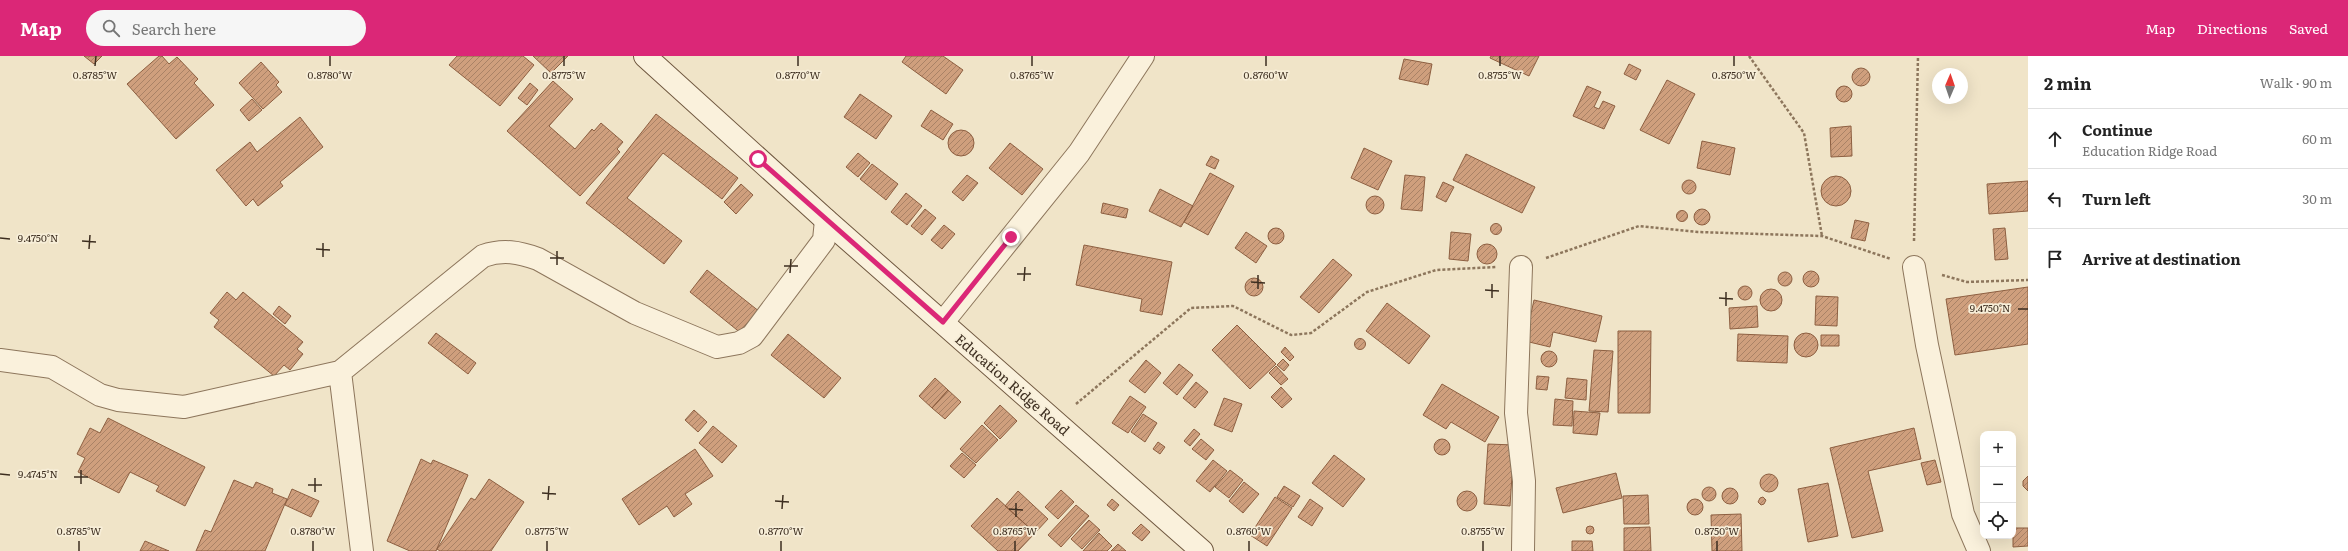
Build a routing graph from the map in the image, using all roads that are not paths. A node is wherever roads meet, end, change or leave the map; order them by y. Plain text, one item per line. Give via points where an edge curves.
1 (645, 56) edge
2 (1144, 56) edge
3 (826, 220) junction
4 (1521, 267) dead end
5 (1914, 267) road end
6 (943, 322) junction
7 (0, 360) edge
8 (340, 372) junction
9 (362, 551) edge
10 (1202, 551) edge
11 (1523, 551) edge
12 (1979, 551) edge

1 - 3 street, Education Ridge Road
2 - 6 street via 1079,153
3 - 6 street, Education Ridge Road
3 - 8 street via 824,240 752,336 739,342 717,347 634,313 538,259 522,253 496,252 484,256
4 - 11 street via 1516,414 1524,481
5 - 12 street via 1927,345 1963,514
6 - 10 street, Education Ridge Road
7 - 8 street via 52,367 100,395 118,400 184,407
8 - 9 street

